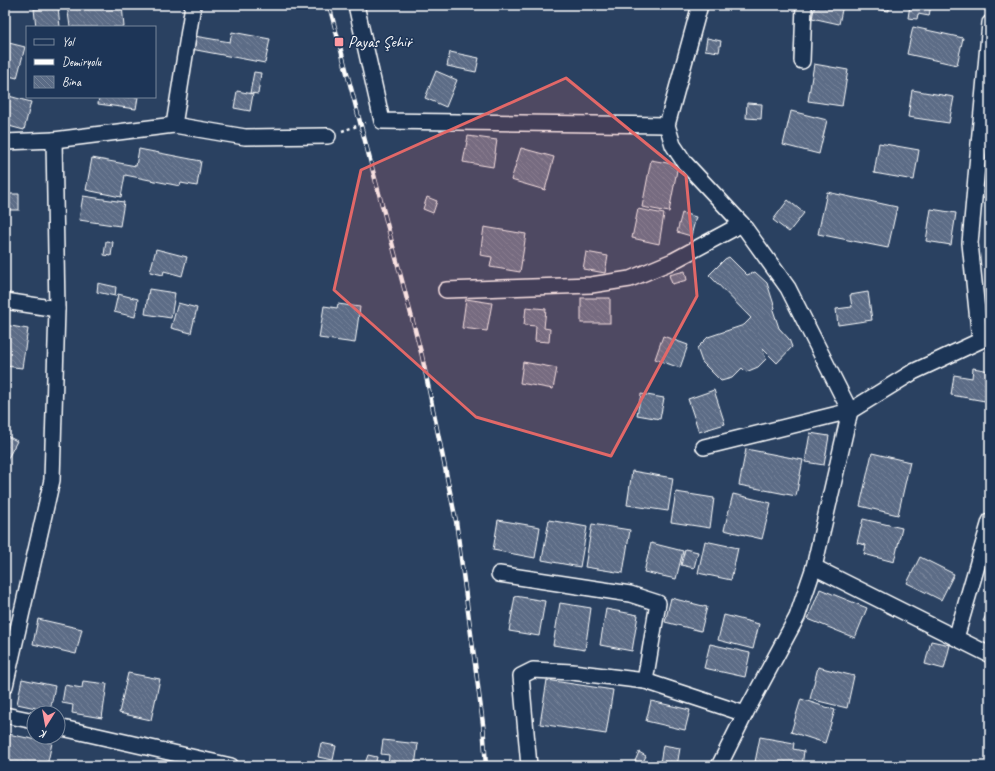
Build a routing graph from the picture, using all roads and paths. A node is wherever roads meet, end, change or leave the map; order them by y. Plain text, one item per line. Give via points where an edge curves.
1 (193, 5) edge
2 (356, 5) edge
3 (700, 5) edge
4 (804, 5) edge
5 (990, 23) edge
6 (802, 61) dead end
7 (382, 121) junction
8 (174, 125) junction
9 (667, 125) junction
10 (328, 136) joint
11 (54, 140) junction
12 (5, 142) edge
13 (742, 224) junction
14 (446, 290) dead end
15 (5, 301) edge
16 (57, 309) junction
17 (985, 338) edge
18 (850, 411) junction
19 (704, 447) dead end
20 (990, 521) edge
21 (814, 567) junction
22 (499, 574) dead end
23 (956, 638) junction
24 (990, 654) edge
25 (645, 681) junction
26 (5, 686) edge
27 (745, 714) junction
28 (5, 715) edge
29 (26, 719) edge
30 (66, 729) edge
31 (231, 766) edge
32 (529, 766) edge
33 (719, 766) edge

1 - 8 street
2 - 7 street
3 - 9 street
4 - 6 street
5 - 17 street via 970,243
7 - 9 street
7 - 10 path via 362,123
8 - 10 street via 245,136
8 - 11 street
9 - 13 street via 673,144 685,163
11 - 12 street
11 - 16 street
13 - 14 street via 673,261 630,279 591,285
13 - 18 street via 788,288
15 - 16 street
16 - 26 street via 52,480
17 - 18 street via 913,372
18 - 19 street
18 - 21 street
20 - 23 street
21 - 23 street
21 - 27 street via 797,617
22 - 25 street via 630,594 658,603
23 - 24 street
25 - 27 street
25 - 32 street via 533,670 521,676
27 - 33 street
28 - 29 street
30 - 31 street

